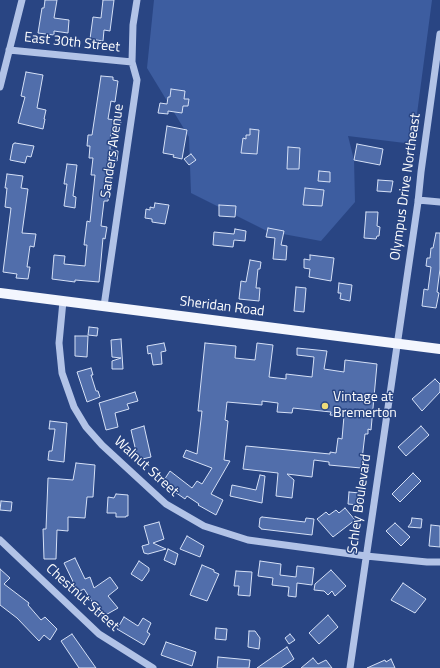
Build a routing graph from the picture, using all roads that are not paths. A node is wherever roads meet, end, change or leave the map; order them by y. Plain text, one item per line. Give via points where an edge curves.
1 (22, 0) edge
2 (137, 0) edge
3 (440, 34) edge
4 (9, 50) junction
5 (132, 62) junction
6 (438, 65) edge
7 (0, 87) edge
8 (418, 200) junction
9 (440, 202) edge
10 (0, 293) edge
11 (64, 301) junction
12 (104, 306) junction
13 (397, 344) junction
14 (440, 349) edge
15 (0, 540) edge
16 (366, 556) junction
17 (440, 562) edge
18 (153, 668) edge
19 (350, 668) edge

1 - 4 street
2 - 5 street, Sanders Avenue
3 - 6 street, Olympus Drive Northeast
4 - 5 street, East 30th Street
4 - 7 street
5 - 12 street, Sanders Avenue via 136,80
6 - 8 street, Olympus Drive Northeast
8 - 9 street
8 - 13 street, Olympus Drive Northeast
10 - 11 main road, Sheridan Road
11 - 12 main road, Sheridan Road
11 - 16 street, Walnut Street via 59,344 62,373 74,407 86,427 102,445 166,504 204,526 248,540
12 - 13 main road, Sheridan Road
13 - 14 main road, Sheridan Road
13 - 16 street, Schley Boulevard
15 - 18 street, Chestnut Street via 99,634
16 - 17 street, Walnut Street
16 - 19 street, Schley Boulevard

